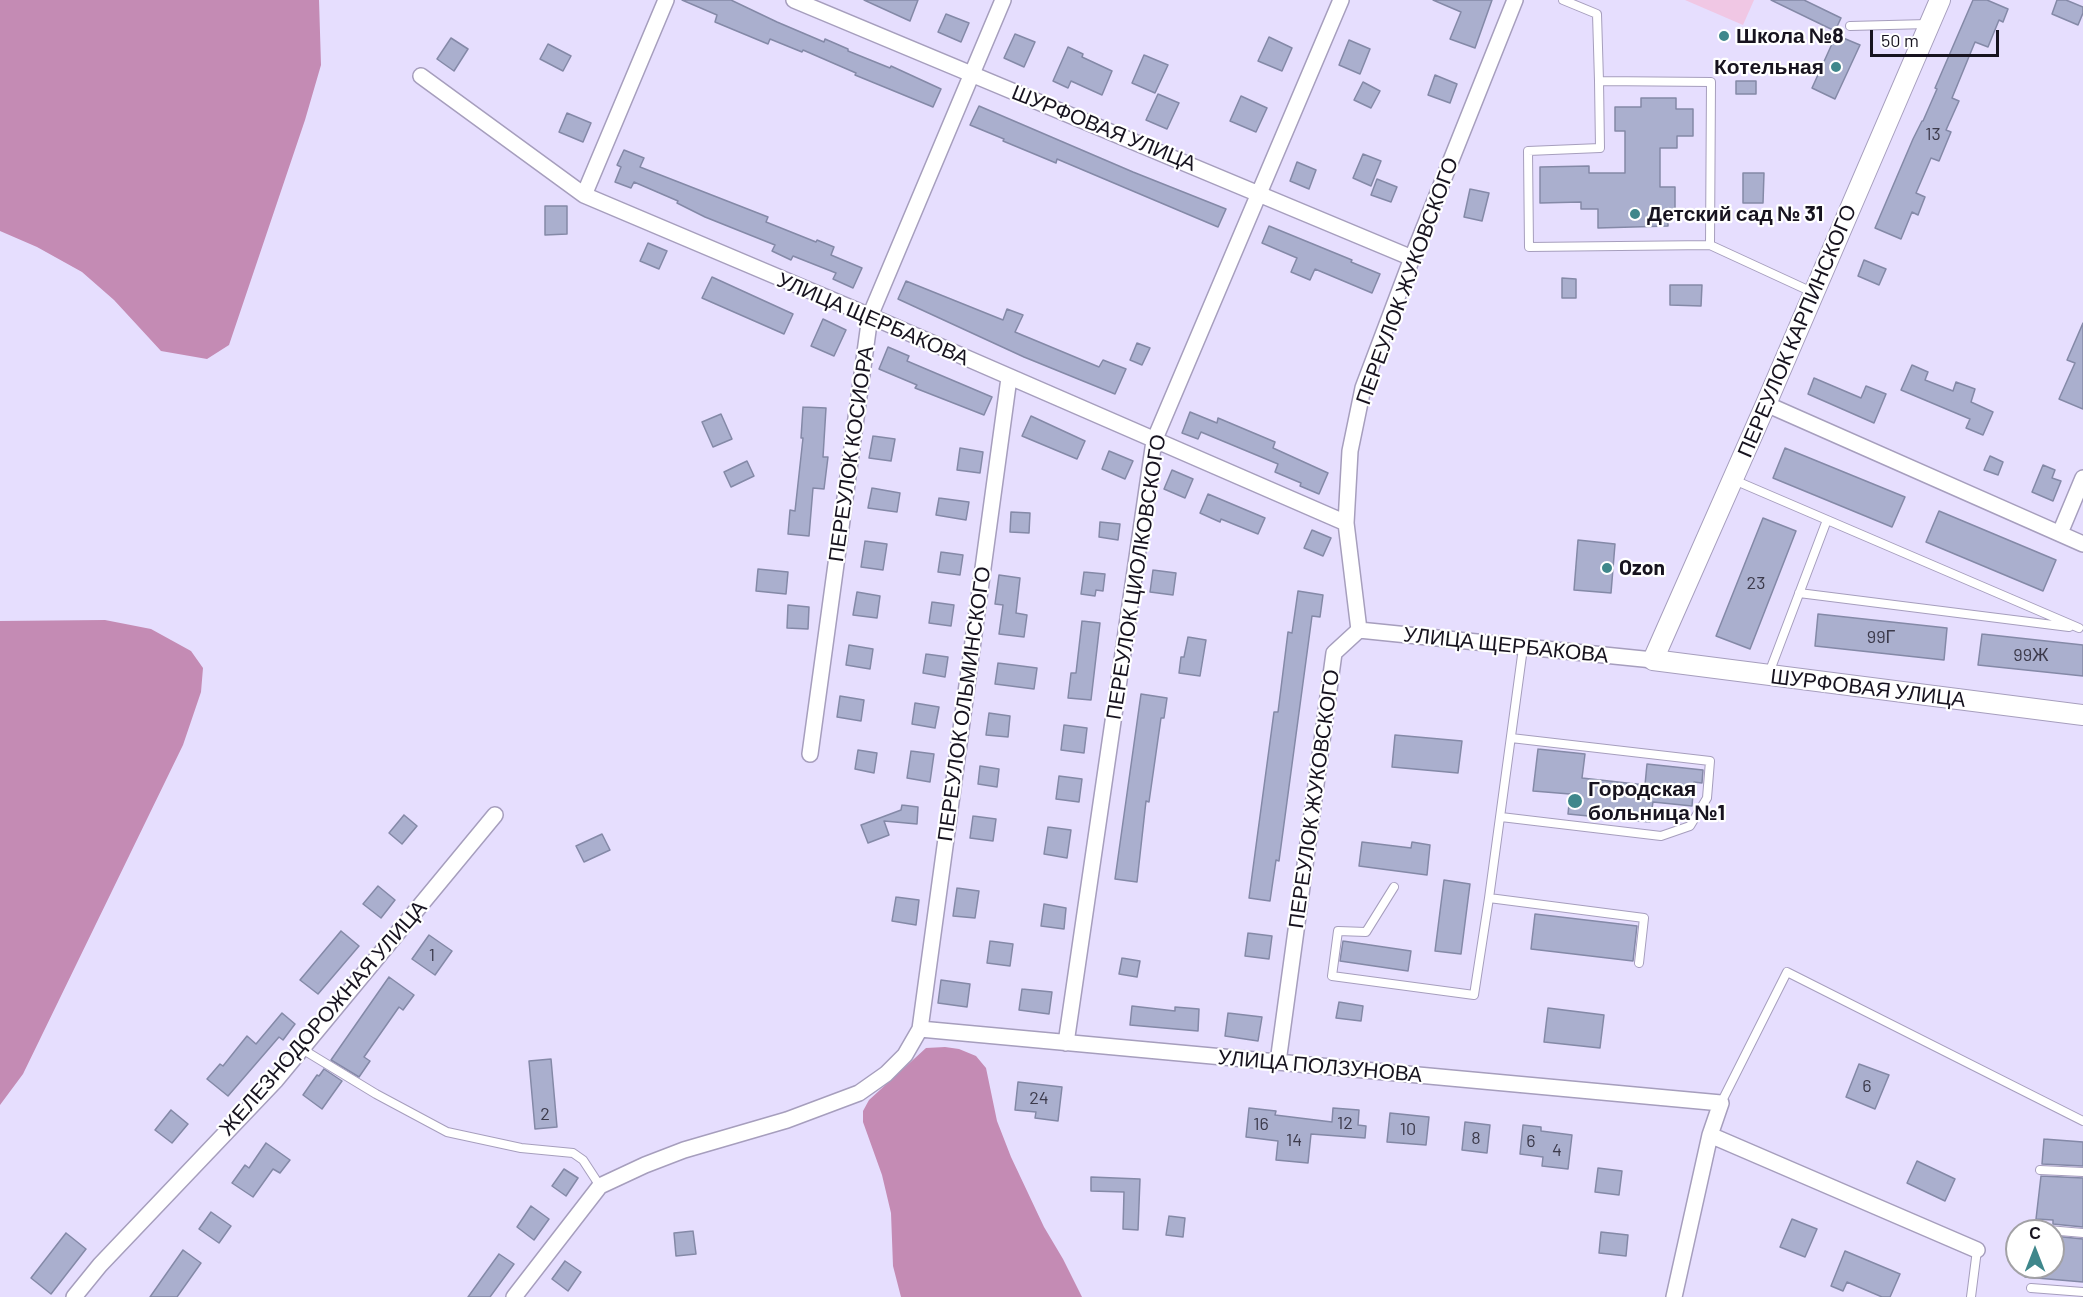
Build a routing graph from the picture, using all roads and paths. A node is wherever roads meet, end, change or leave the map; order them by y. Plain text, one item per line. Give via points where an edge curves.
1 (666, 0) edge
2 (794, 0) edge
3 (1003, 0) edge
4 (1341, 0) edge
5 (1515, 0) edge
6 (1563, 0) edge
7 (1940, 0) edge
8 (1930, 24) junction
9 (1850, 26) dead end
10 (972, 74) junction
11 (421, 76) dead end
12 (1599, 81) junction
13 (1260, 193) junction
14 (584, 195) junction
15 (1710, 244) junction
16 (1412, 258) junction
17 (1813, 293) junction
18 (870, 316) junction
19 (1009, 378) junction
20 (1766, 404) junction
21 (1154, 441) junction
22 (2083, 478) edge
23 (1733, 479) junction
24 (1827, 520) junction
25 (1346, 523) junction
26 (2060, 533) junction
27 (2083, 544) edge
28 (1799, 593) junction
29 (2081, 629) edge
30 (1359, 630) junction
31 (1523, 648) junction
32 (1653, 660) junction
33 (1768, 675) junction
34 (2083, 715) edge
35 (1511, 738) junction
36 (810, 754) dead end
37 (495, 815) dead end
38 (1501, 817) junction
39 (1394, 887) dead end
40 (1489, 898) junction
41 (1639, 963) dead end
42 (920, 1029) junction
43 (1066, 1042) junction
44 (302, 1049) junction
45 (1278, 1062) junction
46 (1721, 1103) junction
47 (2083, 1121) edge
48 (1710, 1135) junction
49 (2040, 1170) dead end
50 (2083, 1172) edge
51 (600, 1186) junction
52 (2065, 1231) edge
53 (2083, 1233) edge
54 (1977, 1250) joint
55 (2031, 1288) dead end
56 (2083, 1292) edge
57 (74, 1297) edge
58 (514, 1297) edge
59 (1674, 1297) edge
60 (1971, 1297) edge

1 - 14 street
2 - 10 street, ШУРФОВАЯ УЛИЦА
3 - 10 street, ПЕРЕУЛОК КОСИОРА
4 - 13 street, ПЕРЕУЛОК ЦИОЛКОВСКОГО
5 - 16 street, ПЕРЕУЛОК ЖУКОВСКОГО
6 - 12 lane via 1597,14
7 - 8 street, ПЕРЕУЛОК КАРПИНСКОГО
8 - 9 lane
8 - 17 street, ПЕРЕУЛОК КАРПИНСКОГО
10 - 13 street, ШУРФОВАЯ УЛИЦА
10 - 18 street, ПЕРЕУЛОК КОСИОРА
11 - 14 street, УЛИЦА ЩЕРБАКОВА
12 - 15 lane via 1711,82
12 - 15 lane via 1600,148 1528,150 1529,247
13 - 16 street, ШУРФОВАЯ УЛИЦА
13 - 21 street, ПЕРЕУЛОК ЦИОЛКОВСКОГО
14 - 18 street, УЛИЦА ЩЕРБАКОВА
15 - 17 lane
16 - 25 street, ПЕРЕУЛОК ЖУКОВСКОГО via 1363,388 1350,451
17 - 20 street, ПЕРЕУЛОК КАРПИНСКОГО
18 - 19 street, УЛИЦА ЩЕРБАКОВА
18 - 36 street, ПЕРЕУЛОК КОСИОРА
19 - 21 street, УЛИЦА ЩЕРБАКОВА
19 - 42 street, ПЕРЕУЛОК ОЛЬМИНСКОГО
20 - 23 street, ПЕРЕУЛОК КАРПИНСКОГО
20 - 26 street
21 - 25 street, УЛИЦА ЩЕРБАКОВА
21 - 43 street, ПЕРЕУЛОК ЦИОЛКОВСКОГО
22 - 26 street
23 - 24 lane
23 - 32 street, ПЕРЕУЛОК КАРПИНСКОГО
24 - 28 lane
24 - 29 lane
25 - 30 street, ПЕРЕУЛОК ЖУКОВСКОГО
26 - 27 street
28 - 29 lane
28 - 33 lane
30 - 31 street, УЛИЦА ЩЕРБАКОВА
30 - 45 street, ПЕРЕУЛОК ЖУКОВСКОГО via 1335,653
31 - 32 street, УЛИЦА ЩЕРБАКОВА
31 - 35 lane
32 - 33 street, ШУРФОВАЯ УЛИЦА
33 - 34 street, ШУРФОВАЯ УЛИЦА
35 - 38 lane
35 - 38 lane via 1710,761 1707,798 1690,826 1661,836
37 - 44 street, ЖЕЛЕЗНОДОРОЖНАЯ УЛИЦА
38 - 40 lane
39 - 40 lane via 1366,932 1338,931 1332,976 1474,995
40 - 41 lane via 1644,918
42 - 43 street, УЛИЦА ПОЛЗУНОВА
42 - 51 street via 905,1055 859,1093 787,1120 684,1150
43 - 45 street, УЛИЦА ПОЛЗУНОВА
44 - 51 lane via 447,1132 521,1148 573,1153 584,1160
44 - 57 street, ЖЕЛЕЗНОДОРОЖНАЯ УЛИЦА
45 - 46 street, УЛИЦА ПОЛЗУНОВА
46 - 47 lane via 1787,972
46 - 48 street
48 - 54 street
48 - 59 street
49 - 50 lane
51 - 58 street
52 - 53 lane
54 - 60 lane
55 - 56 lane

